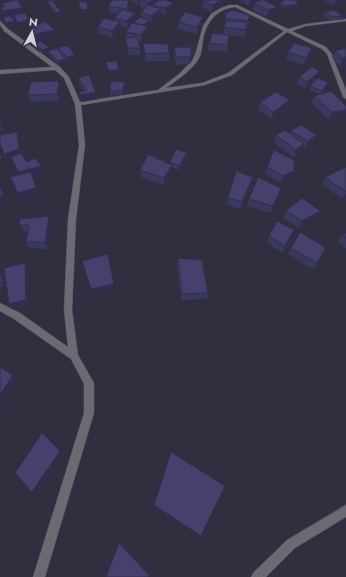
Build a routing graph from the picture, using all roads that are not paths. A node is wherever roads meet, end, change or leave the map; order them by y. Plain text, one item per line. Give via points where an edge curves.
1 (346, 20) edge
2 (0, 22) edge
3 (286, 31) junction
4 (58, 68) junction
5 (0, 72) edge
6 (160, 91) junction
7 (346, 97) edge
8 (78, 104) junction
9 (0, 307) edge
10 (74, 356) junction
11 (346, 511) edge
12 (39, 577) edge
13 (257, 577) edge

1 - 3 street via 306,25
2 - 4 street via 6,30
3 - 6 street via 230,74 202,84
3 - 6 street via 236,6 220,9 204,26 197,57 192,65
3 - 7 street via 324,48 329,54
4 - 5 street
4 - 8 street via 71,84
6 - 8 street
8 - 10 street via 82,145 72,219 68,310
9 - 10 street via 18,316
10 - 12 street via 88,383 89,413
11 - 13 street via 291,544

